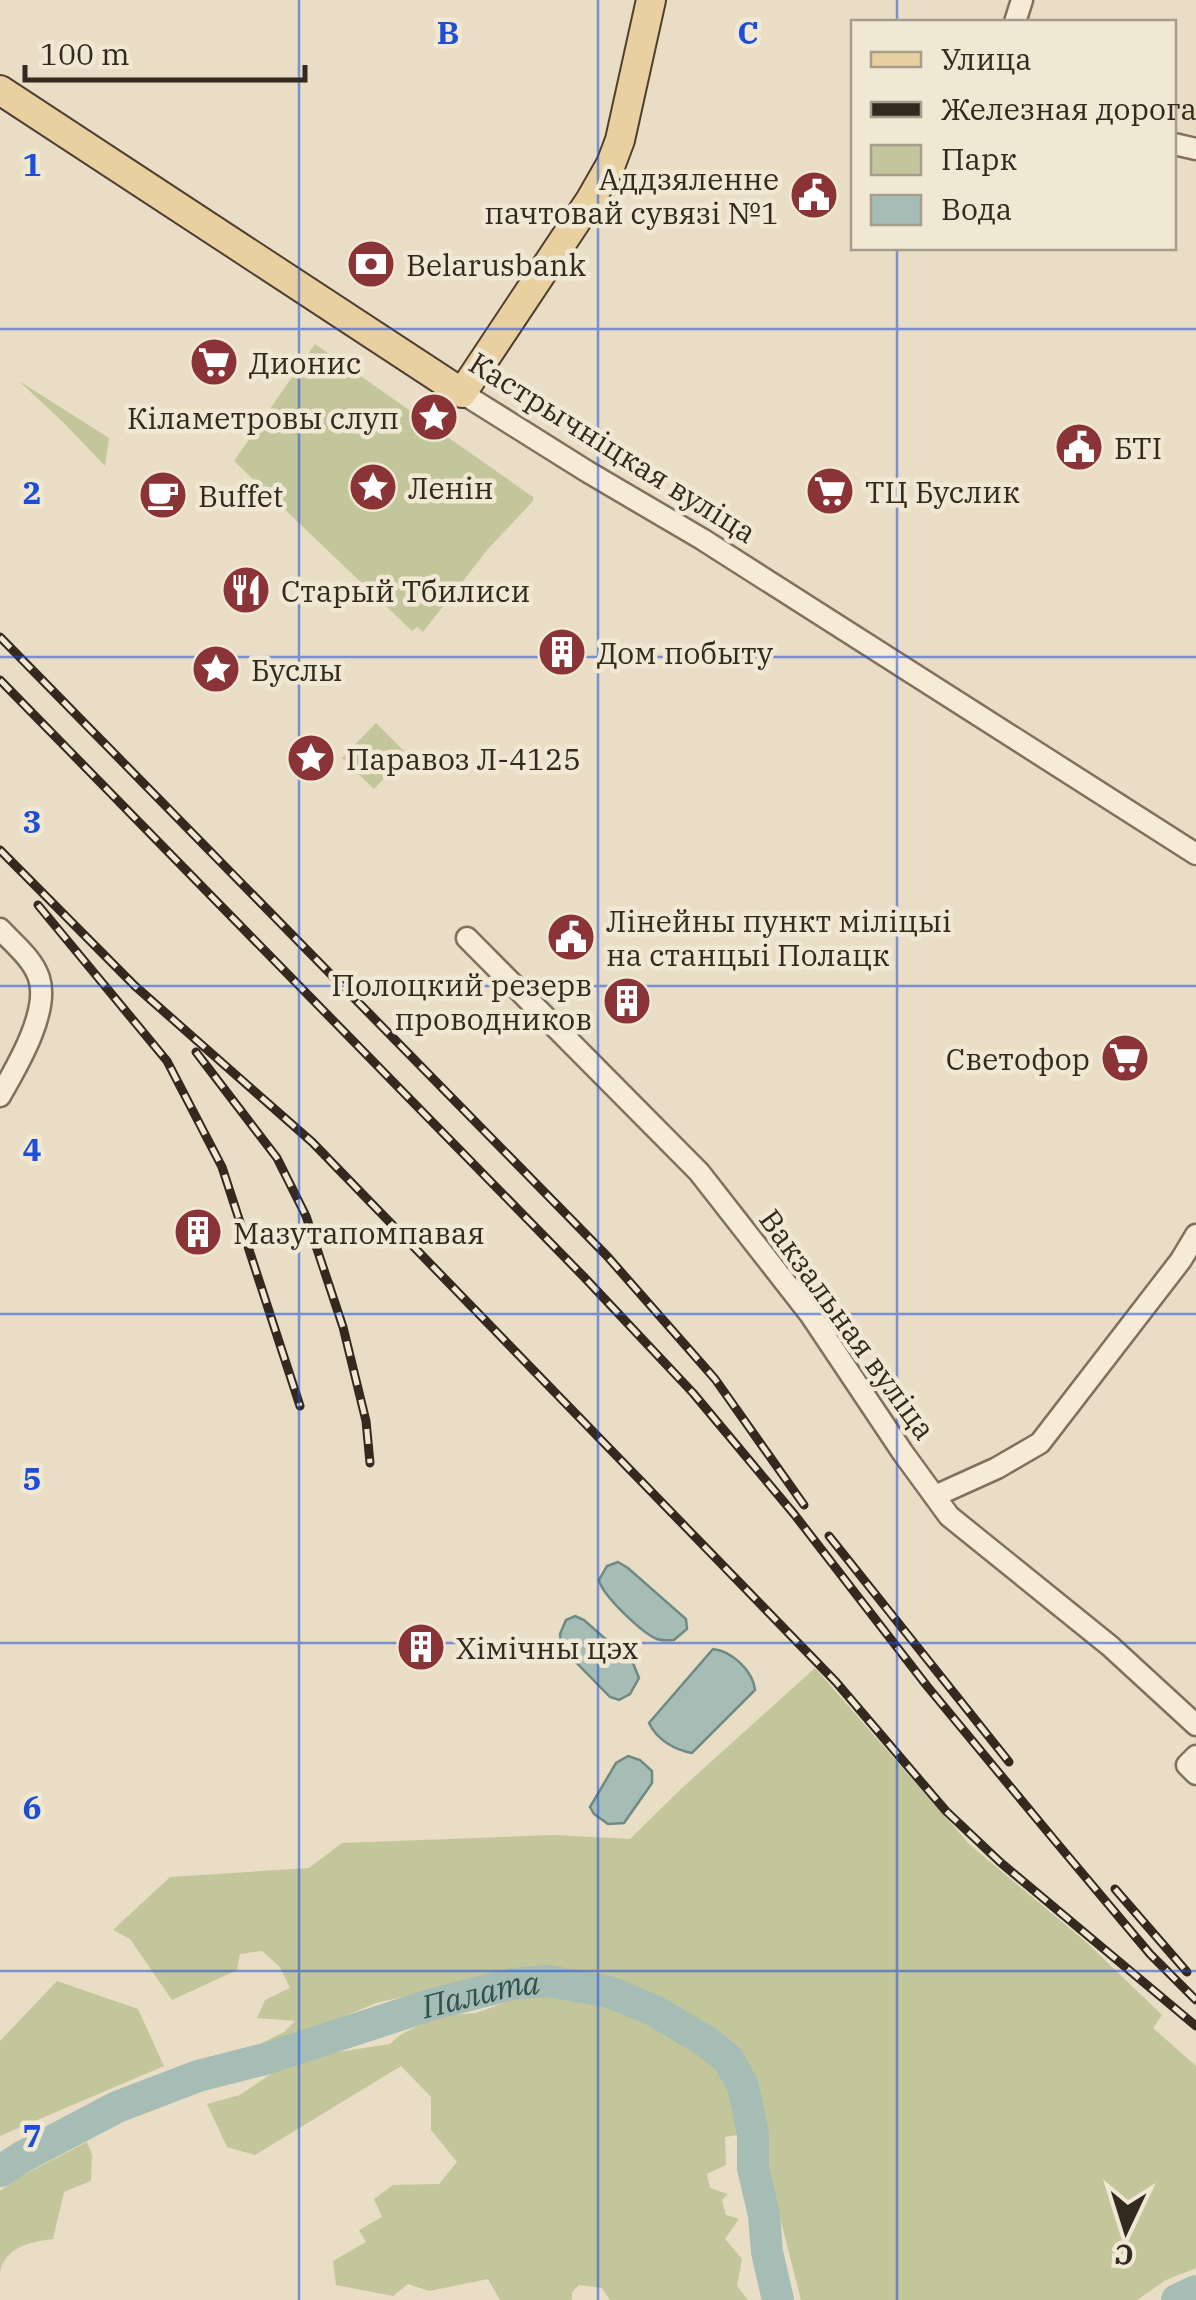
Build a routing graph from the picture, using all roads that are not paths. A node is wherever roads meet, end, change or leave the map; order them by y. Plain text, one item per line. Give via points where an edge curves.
1 (651, 0) edge
2 (0, 90) edge
3 (462, 393) junction
4 (1196, 854) edge
5 (0, 929) edge
6 (468, 938) dead end
7 (0, 1096) edge
8 (1196, 1235) edge
9 (935, 1496) junction
10 (1196, 1725) edge
11 (1196, 1756) edge
12 (1196, 1774) edge

1 - 3 main road via 611,164
2 - 3 main road, Кастрычніцкая вуліца
3 - 4 street, Кастрычніцкая вуліца
5 - 7 street via 28,958 41,991 31,1033
6 - 9 street, Вакзальная вуліца via 699,1172 810,1314
8 - 9 street via 1040,1443
9 - 10 street, Вакзальная вуліца via 949,1516
11 - 12 street via 1187,1765

